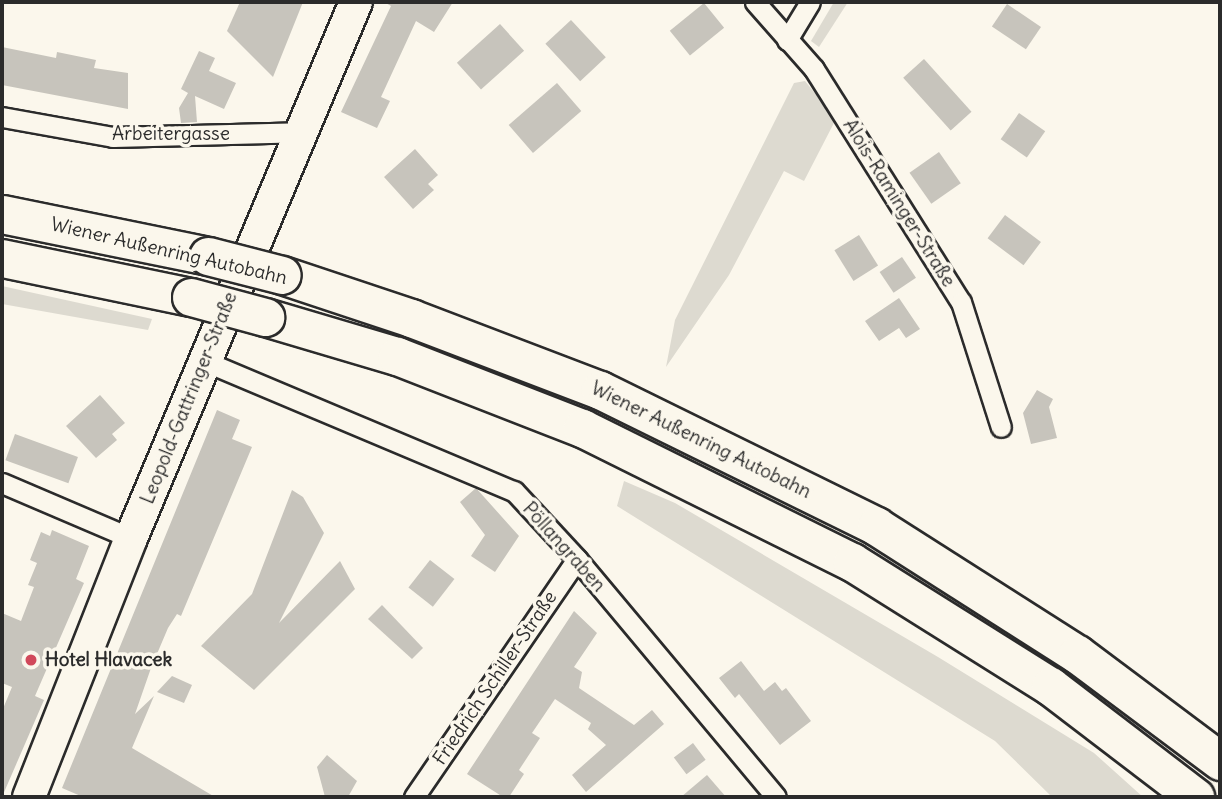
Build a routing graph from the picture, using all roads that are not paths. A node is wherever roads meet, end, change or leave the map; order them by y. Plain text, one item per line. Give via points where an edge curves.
1 (356, 2) edge
2 (755, 2) edge
3 (810, 2) edge
4 (787, 40) junction
5 (2, 117) edge
6 (299, 132) junction
7 (2, 214) edge
8 (2, 258) edge
9 (204, 362) junction
10 (1001, 427) dead end
11 (2, 483) edge
12 (131, 538) junction
13 (577, 559) junction
14 (1220, 761) edge
15 (29, 797) edge
16 (414, 797) edge
17 (776, 797) edge
18 (1195, 797) edge

1 - 6 main road, Leopold-Gattringer-Straße
2 - 4 street, Alois-Raminger-Straße
3 - 4 street
4 - 10 street, Alois-Raminger-Straße via 814,69 961,302
5 - 6 street, Arbeitergasse via 113,137
6 - 9 main road, Leopold-Gattringer-Straße
7 - 14 highway, Wiener Außenring Autobahn, bridge via 282,275 411,318 667,420 876,526 1077,654
8 - 18 highway, Wiener Außenring Autobahn, bridge via 191,297 397,356 648,457 852,562 1050,686
9 - 12 main road, Leopold-Gattringer-Straße
9 - 13 street, Pöllangraben via 514,491
11 - 12 street
12 - 15 main road, Leopold-Gattringer-Straße
13 - 16 street, Friedrich Schiller-Straße
13 - 17 street, Pöllangraben

